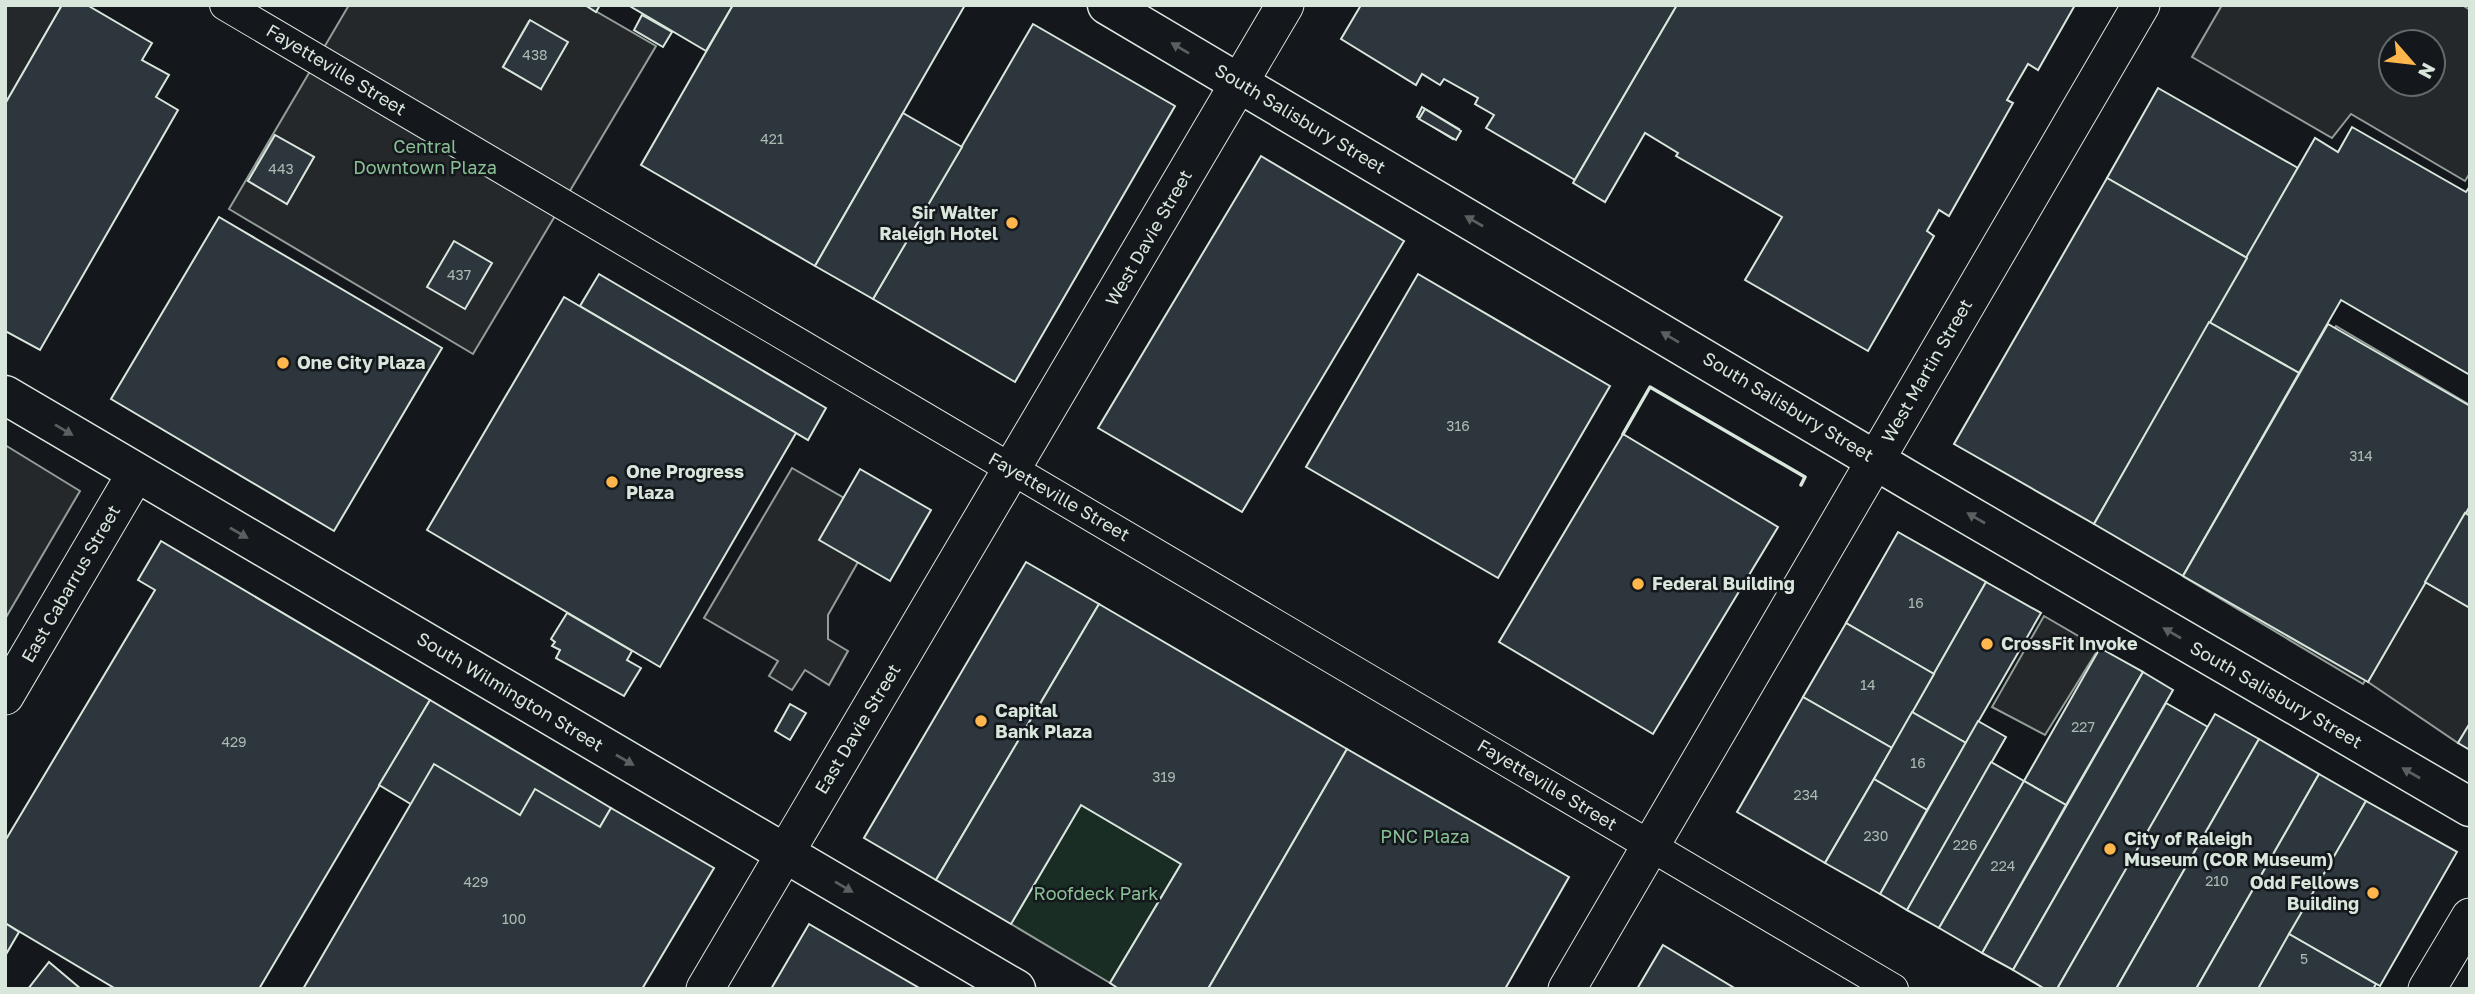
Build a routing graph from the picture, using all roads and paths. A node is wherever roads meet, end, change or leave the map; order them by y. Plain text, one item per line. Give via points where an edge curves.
1 (225, 5) edge
2 (1107, 5) edge
3 (1285, 5) edge
4 (2141, 5) edge
5 (1239, 83) junction
6 (5, 395) edge
7 (1876, 460) junction
8 (1012, 469) junction
9 (136, 473) junction
10 (5, 696) edge
11 (2470, 807) edge
12 (1652, 846) junction
13 (784, 854) junction
14 (2470, 917) edge
15 (705, 989) edge
16 (1016, 989) edge
17 (1567, 989) edge
18 (1893, 989) edge
19 (2427, 989) edge

1 - 8 street, Fayetteville Street
5 -> 2 main road, South Salisbury Street
3 - 5 street, West Davie Street
4 - 7 street, West Martin Street
7 -> 5 main road, South Salisbury Street
5 - 8 street, West Davie Street
6 -> 9 main road, South Wilmington Street
11 -> 7 main road, South Salisbury Street
7 - 12 street, West Martin Street
8 - 12 street, Fayetteville Street
8 - 13 street, East Davie Street
9 - 10 street, East Cabarrus Street
9 -> 13 main road, South Wilmington Street
12 - 17 street, West Martin Street
12 - 18 street, Fayetteville Street
13 - 15 street, East Davie Street
13 -> 16 main road, South Wilmington Street
14 - 19 street

